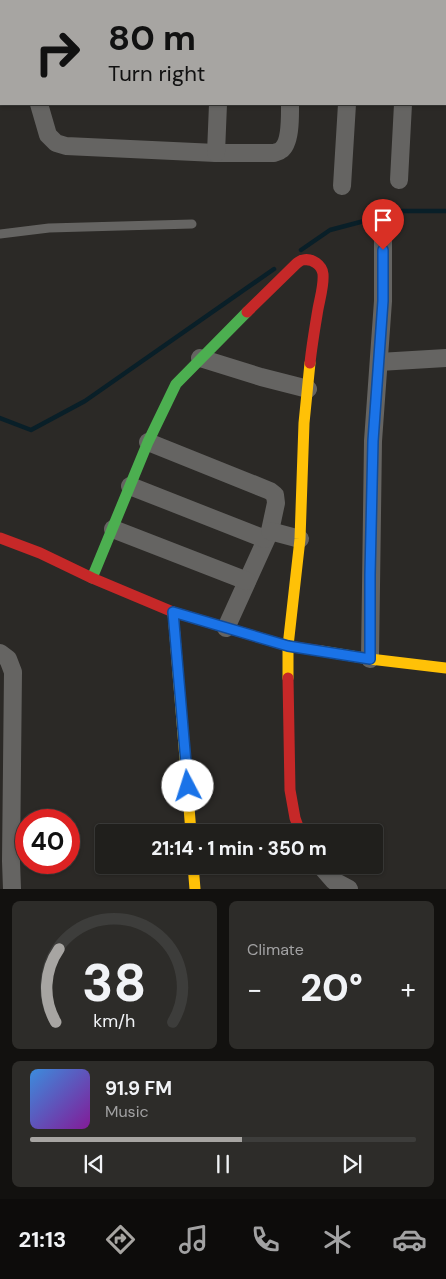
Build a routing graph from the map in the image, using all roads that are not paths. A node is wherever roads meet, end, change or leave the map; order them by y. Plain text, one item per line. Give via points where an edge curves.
1 (39, 105) edge
2 (218, 105) edge
3 (290, 105) edge
4 (347, 105) edge
5 (403, 105) edge
6 (216, 153) junction
7 (399, 180) dead end
8 (342, 186) dead end
9 (192, 224) dead end
10 (0, 234) edge
11 (383, 234) dead end
12 (200, 358) junction
13 (446, 358) edge
14 (379, 362) junction
15 (308, 389) junction
16 (148, 442) junction
17 (130, 486) junction
18 (113, 530) junction
19 (268, 535) junction
20 (0, 538) edge
21 (300, 539) junction
22 (92, 578) junction
23 (247, 581) junction
24 (173, 612) junction
25 (226, 628) junction
26 (288, 646) junction
27 (0, 653) edge
28 (370, 659) junction
29 (446, 668) edge
30 (190, 824) edge
31 (297, 824) edge
32 (194, 874) edge
33 (328, 874) edge
34 (12, 889) edge
35 (195, 889) edge
36 (349, 889) edge

1 - 6 street via 48,135 56,143 66,146
2 - 6 street
3 - 6 street via 289,130 282,150 274,153
4 - 8 street
5 - 7 street
9 - 10 lane via 49,228
11 - 14 street
12 - 15 street
12 - 15 street via 296,264 308,260 317,263 323,274
12 - 16 street via 176,384
13 - 14 street
14 - 28 street via 373,441
15 - 21 street
16 - 17 street
16 - 19 street via 270,491 275,495 276,503
17 - 18 street
17 - 19 street
18 - 22 street
18 - 23 street
19 - 21 street
19 - 23 street
20 - 22 street
21 - 26 street
22 - 24 street
23 - 25 street
24 - 25 street
24 - 30 street
25 - 26 street
26 - 28 street
26 - 31 street via 290,790
27 - 34 street via 8,659 13,672
28 - 29 street
32 - 35 street
33 - 36 street

